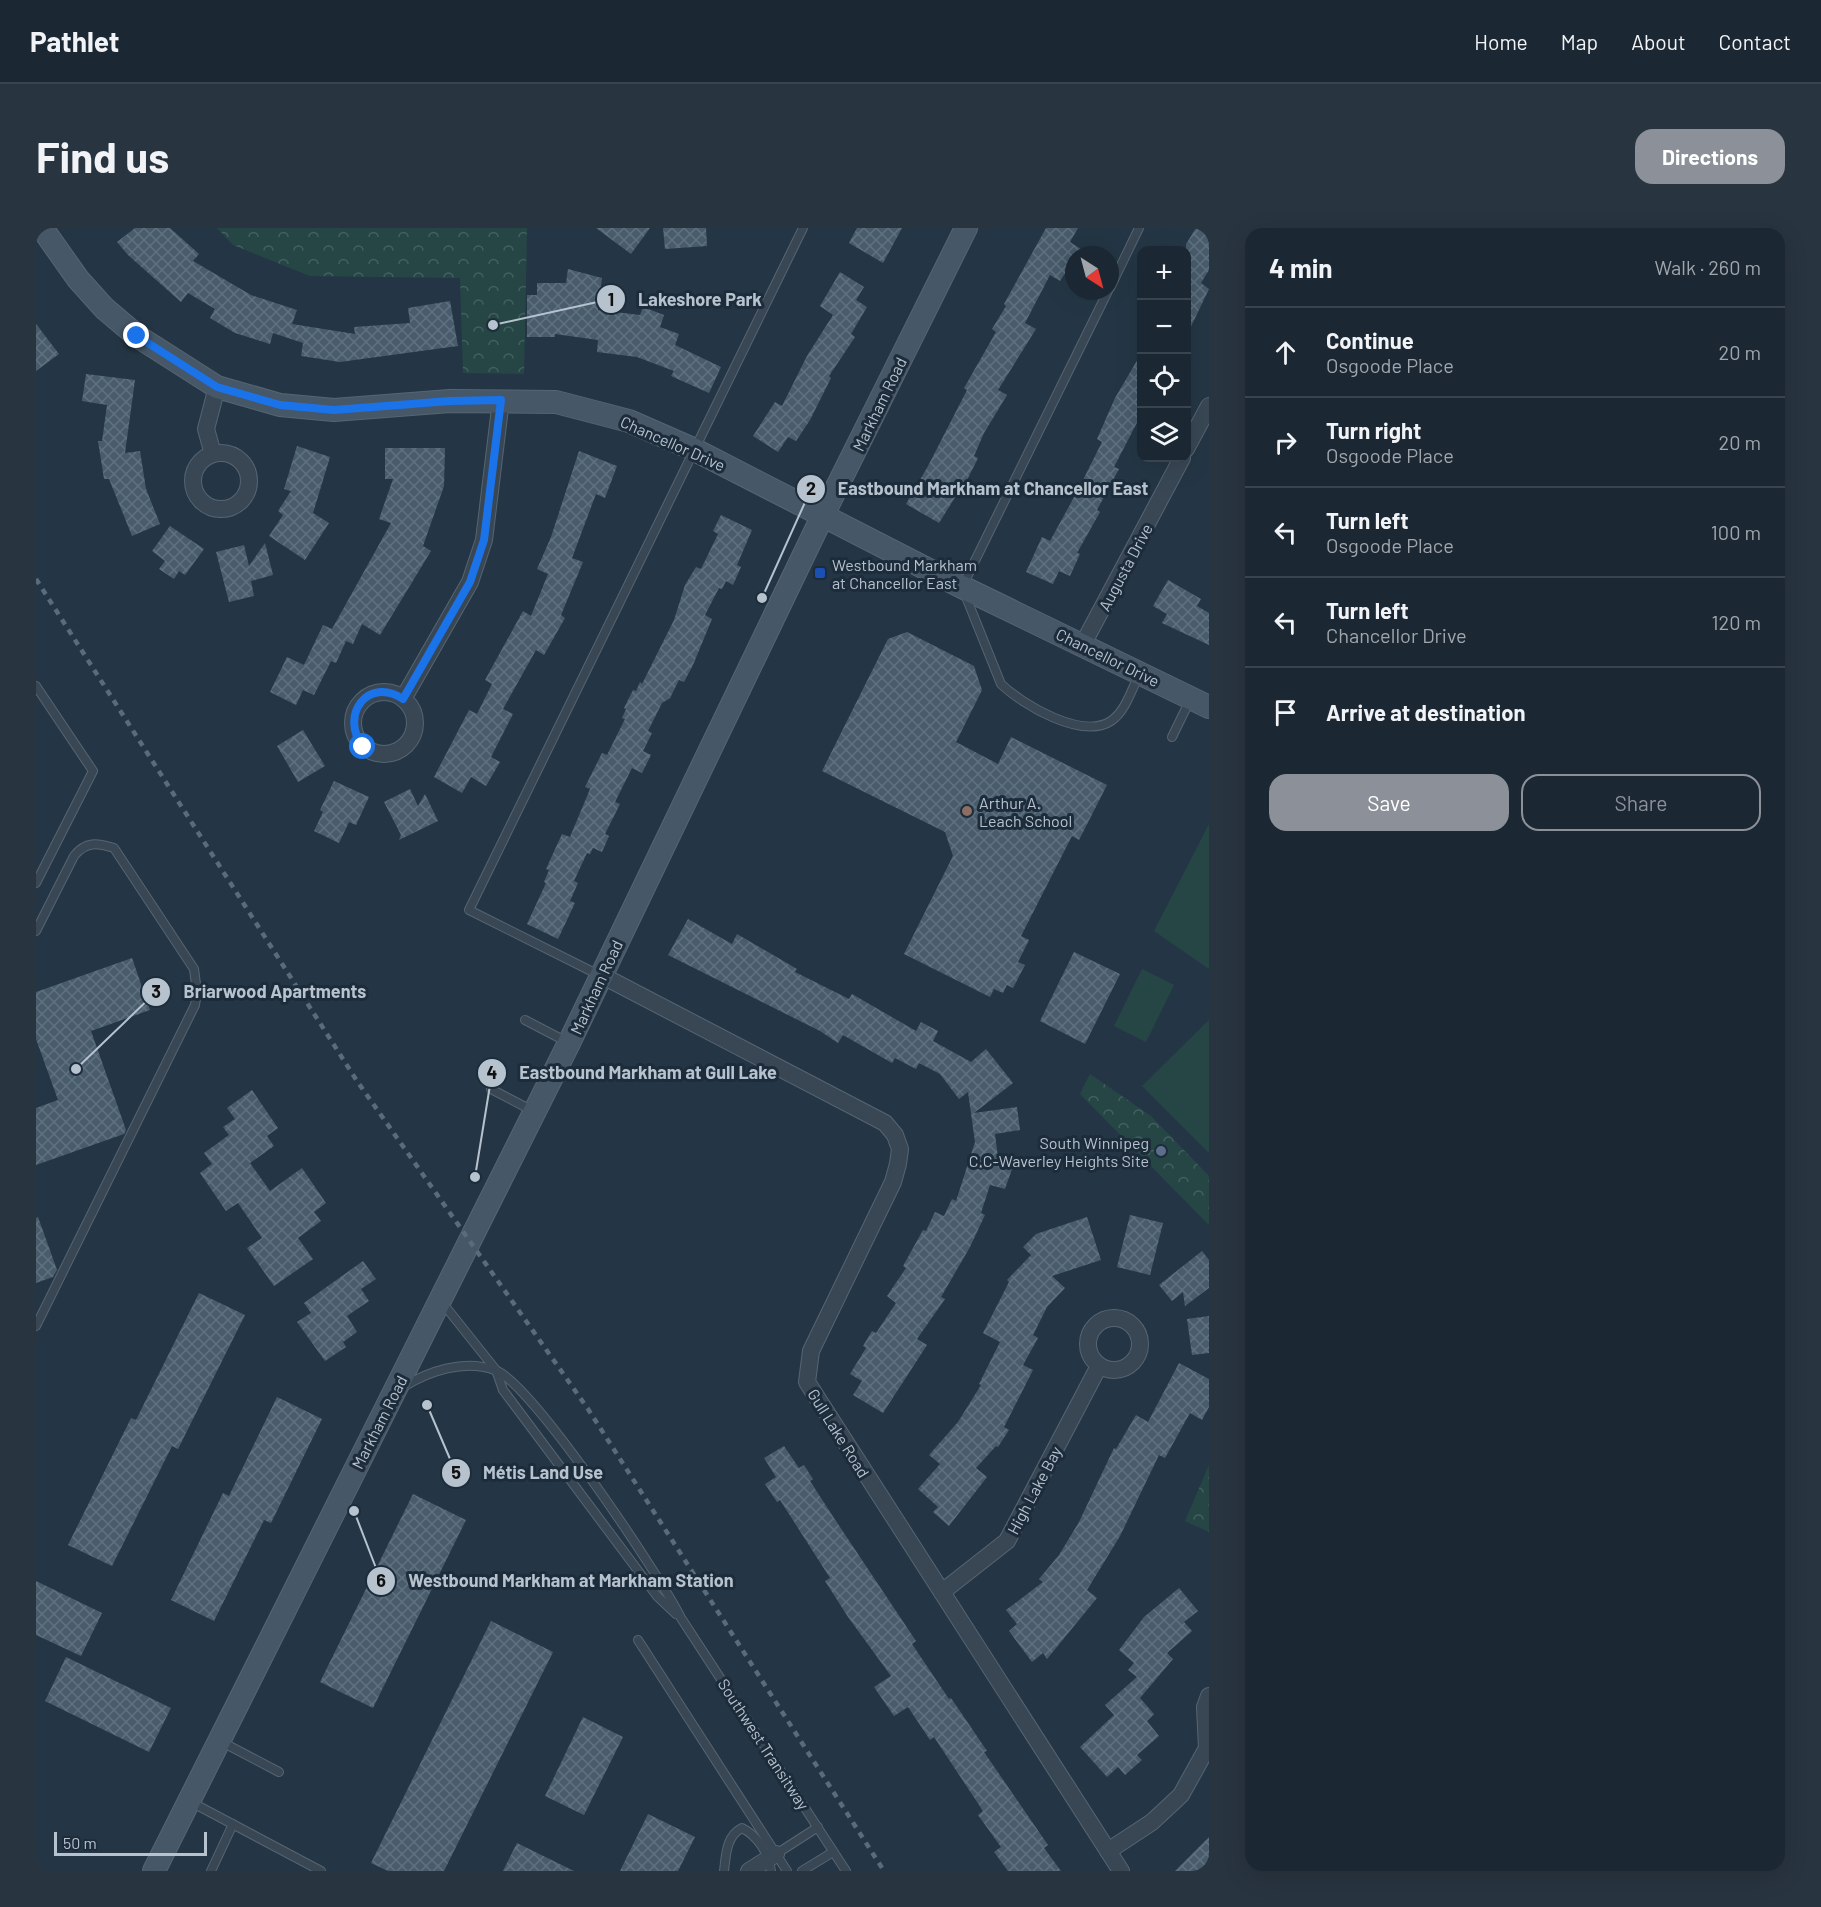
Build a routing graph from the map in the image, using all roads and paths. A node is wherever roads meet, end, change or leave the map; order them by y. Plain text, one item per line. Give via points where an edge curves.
1 (42, 228) edge
2 (803, 228) edge
3 (966, 228) edge
4 (1139, 228) edge
5 (1119, 269) edge
6 (1104, 300) edge
7 (217, 387) junction
8 (501, 400) junction
9 (1207, 413) edge
10 (1191, 441) edge
11 (693, 449) junction
12 (213, 454) dead end
13 (1180, 462) edge
14 (823, 515) junction
15 (962, 587) junction
16 (1083, 645) junction
17 (1140, 673) junction
18 (36, 686) edge
19 (403, 699) dead end
20 (1200, 702) edge
21 (1172, 737) dead end
22 (36, 883) edge
23 (36, 931) edge
24 (600, 975) junction
25 (525, 1020) dead end
26 (569, 1043) junction
27 (490, 1089) dead end
28 (534, 1111) junction
29 (440, 1301) junction
30 (36, 1326) edge
31 (1100, 1366) dead end
32 (496, 1370) junction
33 (394, 1392) junction
34 (942, 1592) junction
35 (681, 1618) junction
36 (638, 1640) dead end
37 (1209, 1696) edge
38 (219, 1741) junction
39 (1208, 1747) edge
40 (279, 1772) dead end
41 (189, 1801) junction
42 (233, 1824) junction
43 (818, 1827) junction
44 (1108, 1851) junction
45 (833, 1852) junction
46 (772, 1861) edge
47 (154, 1871) edge
48 (211, 1871) edge
49 (321, 1871) edge
50 (724, 1871) edge
51 (749, 1871) edge
52 (787, 1871) edge
53 (802, 1871) edge
54 (846, 1871) edge
55 (1121, 1871) edge

1 - 7 street, Chancellor Drive via 104,308 137,336
2 - 11 lane
3 - 14 street, Markham Road
4 - 5 lane
6 - 15 lane
7 - 8 street, Chancellor Drive via 280,405 334,410
7 - 12 street via 206,429
8 - 11 street, Chancellor Drive via 556,402 629,421
8 - 19 street via 484,540 470,582
9 - 10 street
11 - 14 street, Chancellor Drive
11 - 24 lane via 469,910
13 - 16 street, Augusta Drive
14 - 15 street, Chancellor Drive
14 - 24 street, Markham Road
15 - 16 street, Chancellor Drive
15 - 17 lane via 1002,684 1013,695 1076,727 1094,728 1110,721 1120,712
16 - 17 street, Chancellor Drive
17 - 20 street, Chancellor Drive
18 - 22 lane via 93,771
20 - 21 lane
23 - 30 lane via 82,846 114,848 194,969 197,992 195,1005
24 - 26 street, Markham Road
24 - 34 street, Gull Lake Road via 885,1123 895,1135 900,1149 892,1182 811,1351 807,1382
25 - 26 lane
26 - 28 street, Markham Road
27 - 28 lane
28 - 29 street, Markham Road
29 - 32 lane, Southwest Transitway
29 - 33 street, Markham Road
31 - 34 street, High Lake Bay via 1007,1541
32 - 33 lane via 434,1370
32 - 35 lane, Southwest Transitway via 503,1390 657,1596
32 - 35 lane, Southwest Transitway via 513,1381 563,1443 645,1557
33 - 38 street, Markham Road
34 - 44 street, Gull Lake Road
35 - 43 lane, Southwest Transitway
36 - 46 lane
37 - 39 street via 1205,1707
38 - 40 lane
38 - 41 street, Markham Road
39 - 44 street via 1181,1795 1152,1822
41 - 42 lane
41 - 47 street, Markham Road
42 - 48 lane
42 - 49 lane
43 - 45 lane, Southwest Transitway
43 - 46 lane
44 - 55 street, Gull Lake Road
45 - 53 lane
45 - 54 lane, Southwest Transitway
46 - 50 lane via 750,1832 742,1828 727,1846
46 - 51 street
46 - 52 lane

